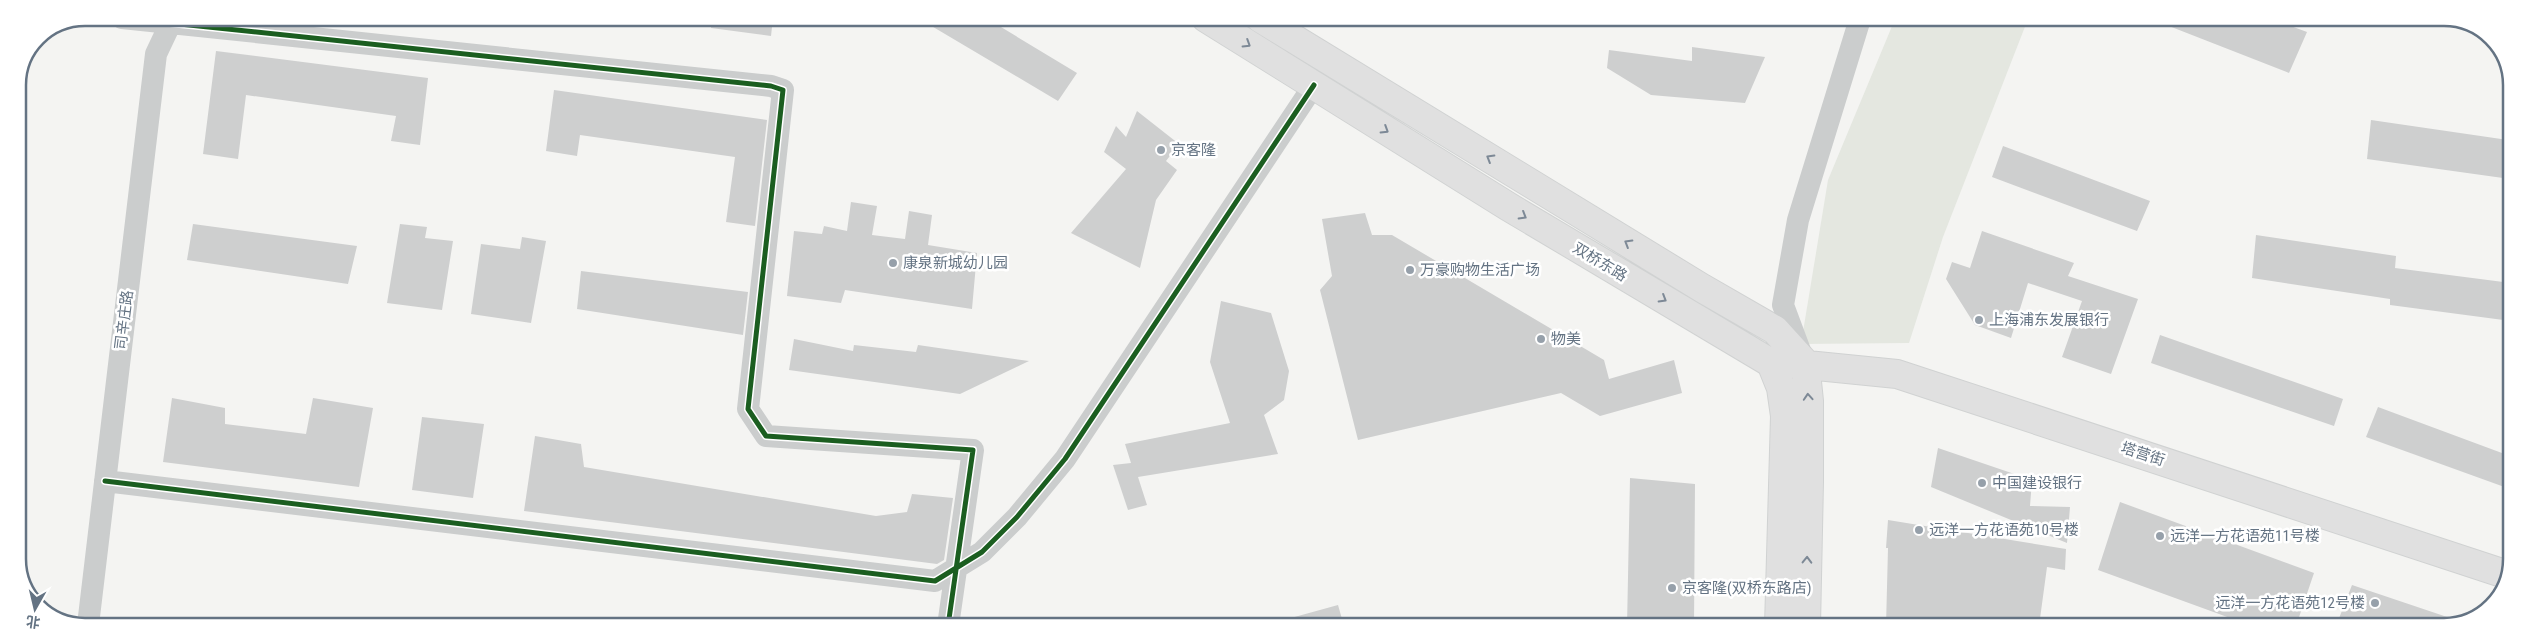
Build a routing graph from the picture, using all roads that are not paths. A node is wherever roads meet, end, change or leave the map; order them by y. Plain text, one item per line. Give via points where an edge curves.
1 (169, 26) edge
2 (227, 26) edge
3 (1219, 26) edge
4 (1273, 26) edge
5 (1858, 26) edge
6 (1314, 84) junction
7 (1771, 363) junction
8 (1805, 363) junction
9 (105, 481) junction
10 (958, 567) junction
11 (2501, 573) edge
12 (89, 618) edge
13 (949, 618) edge
14 (1779, 618) edge
15 (1806, 618) edge

1 - 9 street, 司辛庄路 via 156,54
2 - 10 street via 761,84 783,90 748,409 766,436 973,450
3 -> 6 street, 双桥东路
8 -> 4 street, 双桥东路 via 1776,330
5 - 8 street via 1798,220 1783,305
6 -> 7 street, 双桥东路 via 1509,207
6 - 10 street via 1065,459 1017,517 982,552
7 - 8 street, 塔营街
7 - 14 street via 1782,388 1785,416
8 - 11 street, 塔营街 via 1897,374
15 -> 8 street via 1809,401
9 - 10 street via 935,581
9 - 12 street, 司辛庄路
10 - 13 street

